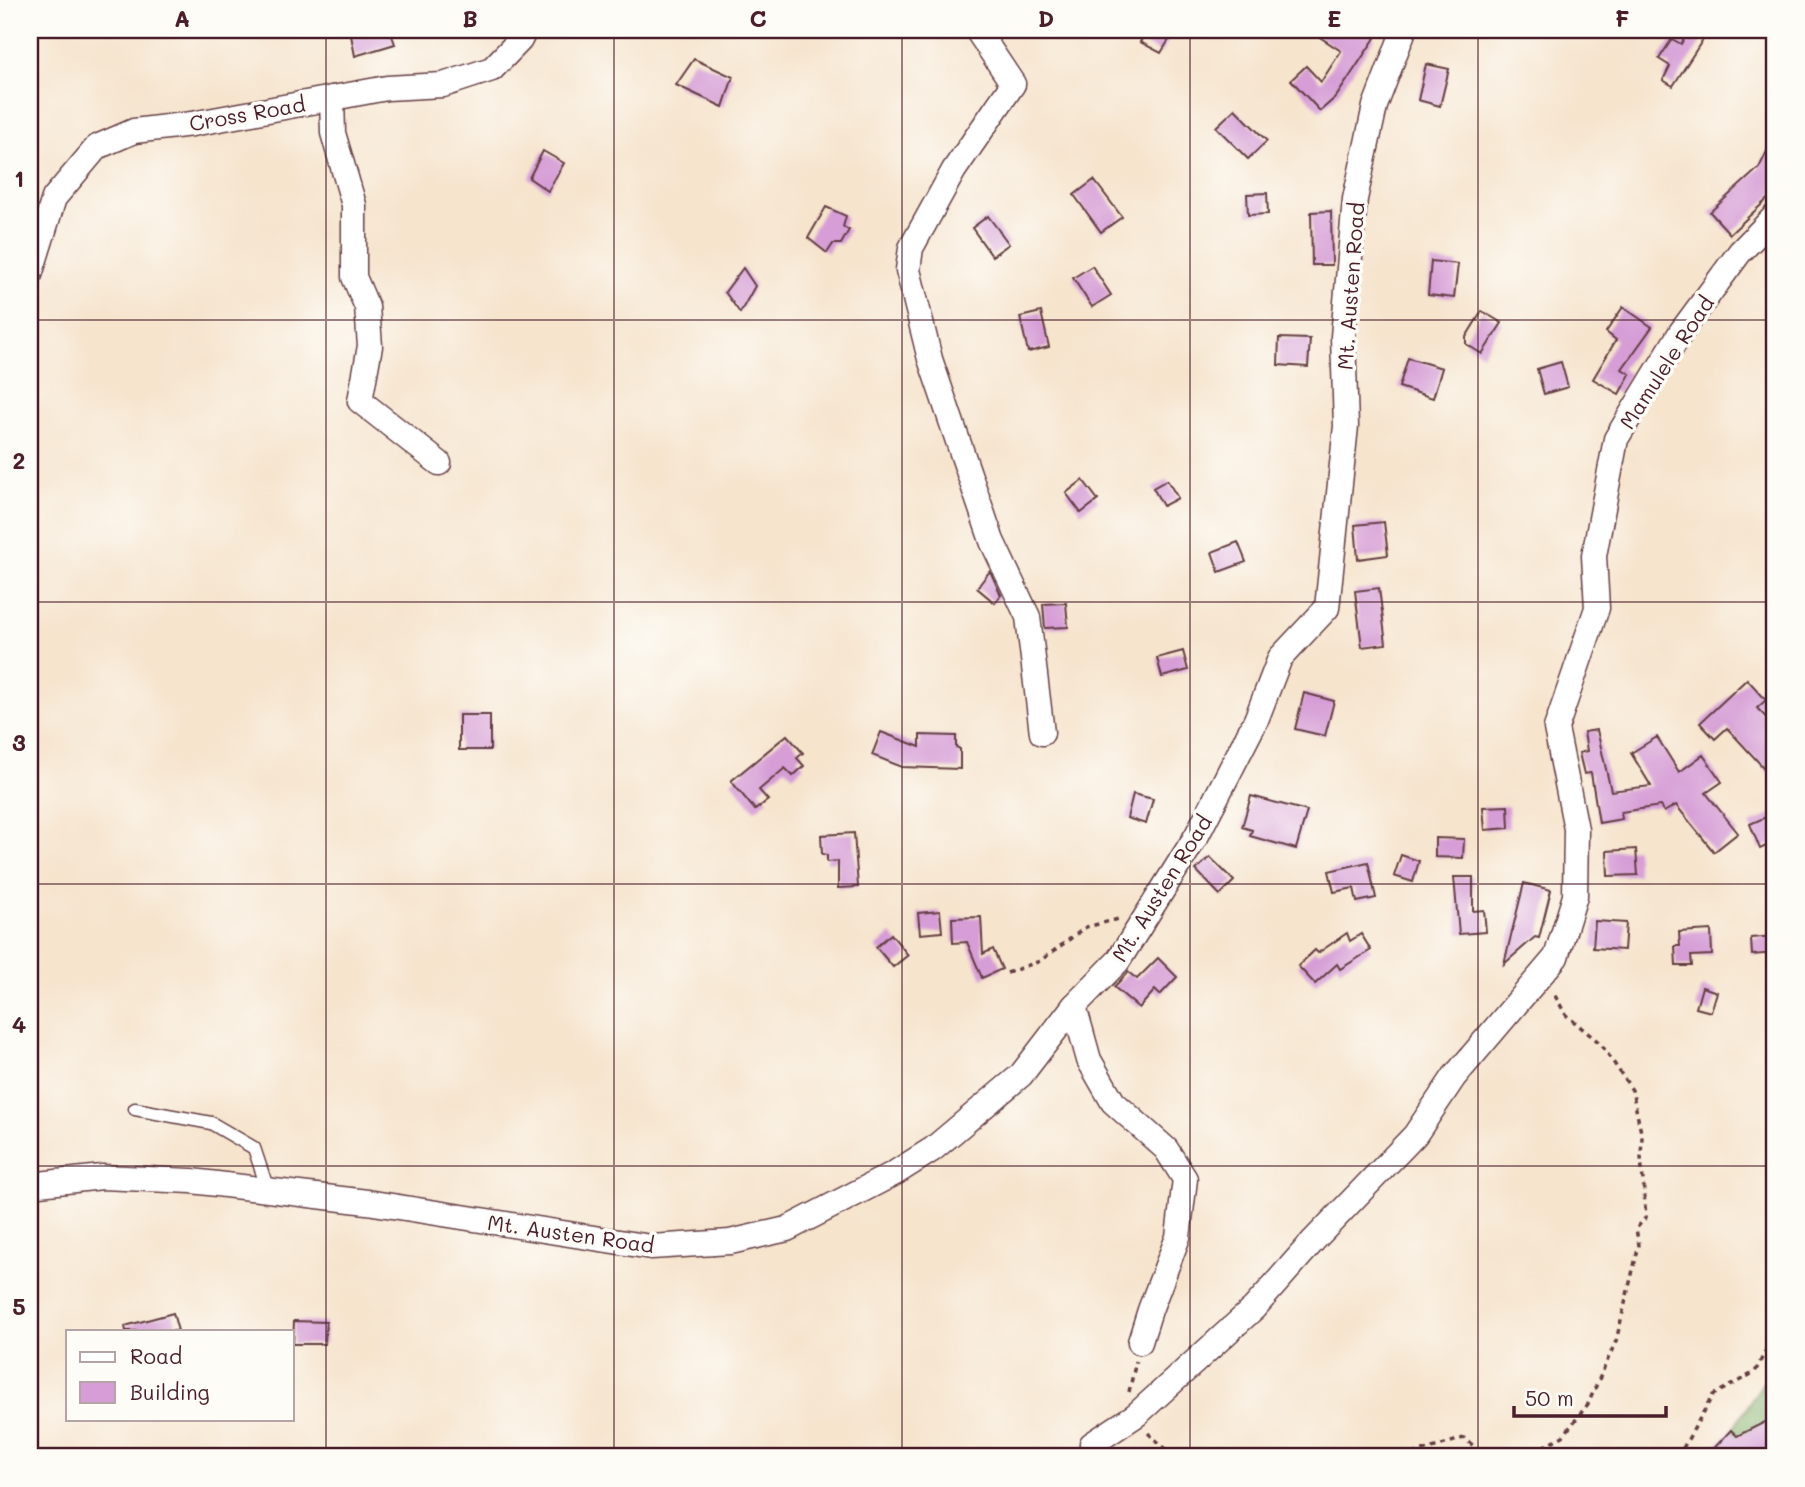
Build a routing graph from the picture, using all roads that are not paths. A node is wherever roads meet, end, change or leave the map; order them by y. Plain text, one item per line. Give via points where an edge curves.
1 (525, 30) edge
2 (977, 30) edge
3 (1404, 30) edge
4 (332, 98) junction
5 (1775, 216) edge
6 (30, 275) edge
7 (439, 463) dead end
8 (1042, 733) dead end
9 (1074, 1006) junction
10 (135, 1109) dead end
11 (30, 1185) edge
12 (268, 1190) junction
13 (1140, 1342) dead end
14 (1094, 1457) edge

1 - 4 street, Cross Road via 492,69 443,85 387,88
2 - 8 street via 1013,83 954,170 911,248 908,270 930,359 992,541 1028,617
3 - 9 street, Mt. Austen Road via 1375,106 1354,200 1343,337 1346,426 1327,608 1280,658 1256,720 1197,835 1118,961
4 - 6 street, Cross Road via 134,131 97,147 54,198
4 - 7 street via 333,133 354,205 354,276 367,307 370,345 359,401
5 - 14 street, Mamulele Road via 1741,251 1681,332 1616,439 1594,556 1597,608 1556,729 1576,829 1575,896 1556,957 1454,1077 1415,1135 1254,1308 1136,1415 1093,1444
9 - 12 street, Mt. Austen Road via 1021,1075 933,1149 787,1229 730,1242 652,1247
9 - 13 street via 1089,1060 1113,1102 1166,1149 1185,1179 1178,1237
10 - 12 lane via 211,1123 254,1148
11 - 12 street, Mt. Austen Road via 103,1177

